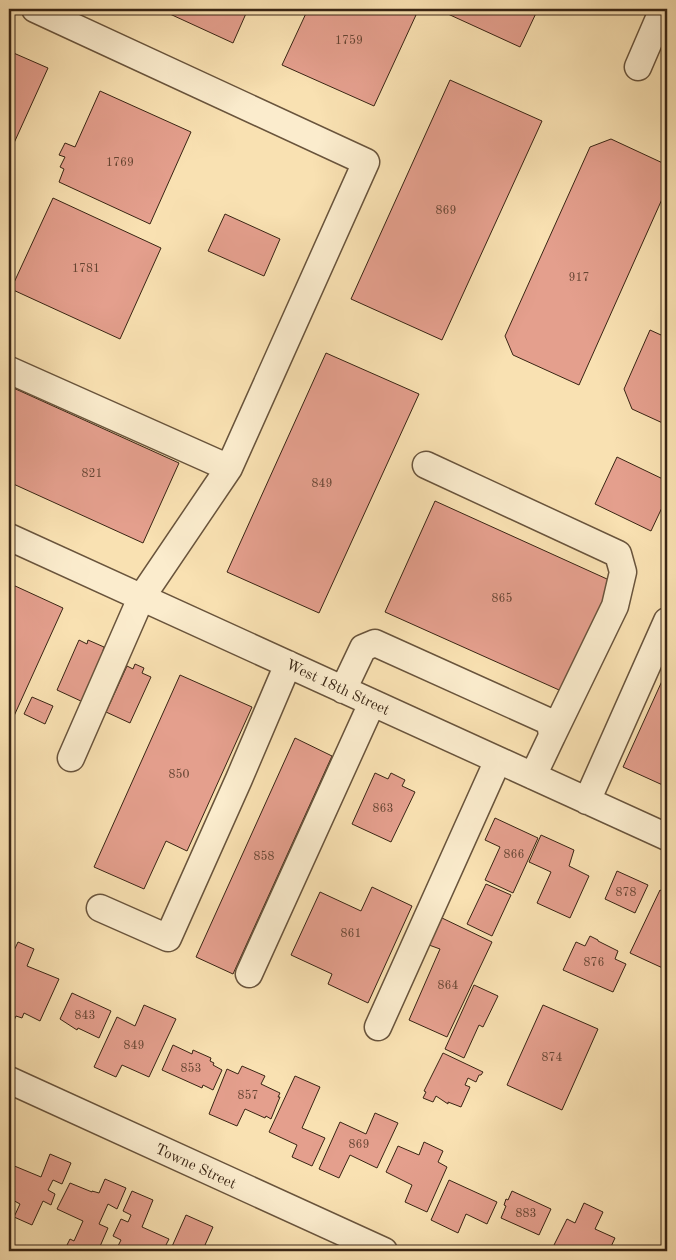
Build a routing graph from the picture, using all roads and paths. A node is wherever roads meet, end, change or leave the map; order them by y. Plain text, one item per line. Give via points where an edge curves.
1 (35, 9) edge
2 (663, 9) edge
3 (638, 67) dead end
4 (9, 370) edge
5 (426, 465) dead end
6 (229, 468) junction
7 (9, 537) edge
8 (141, 598) junction
9 (667, 621) edge
10 (288, 664) junction
11 (343, 690) junction
12 (372, 703) junction
13 (552, 736) junction
14 (71, 758) dead end
15 (498, 760) junction
16 (533, 776) junction
17 (587, 801) junction
18 (667, 838) edge
19 (100, 908) dead end
20 (249, 974) dead end
21 (378, 1027) dead end
22 (9, 1080) edge
23 (384, 1251) edge

1 - 6 street via 366,162
2 - 3 street
4 - 6 street
5 - 13 street via 618,554 623,572 615,606
6 - 8 street
7 - 8 street, West 18th Street
8 - 10 street, West 18th Street
8 - 14 street
9 - 17 street
10 - 11 street, West 18th Street
10 - 19 street via 168,938
11 - 12 street, West 18th Street
11 - 13 street via 362,648 375,642 550,722
12 - 15 street, West 18th Street
12 - 20 street
13 - 16 street
15 - 16 street, West 18th Street
15 - 21 street
16 - 17 street, West 18th Street
17 - 18 street, West 18th Street
22 - 23 street, Towne Street

